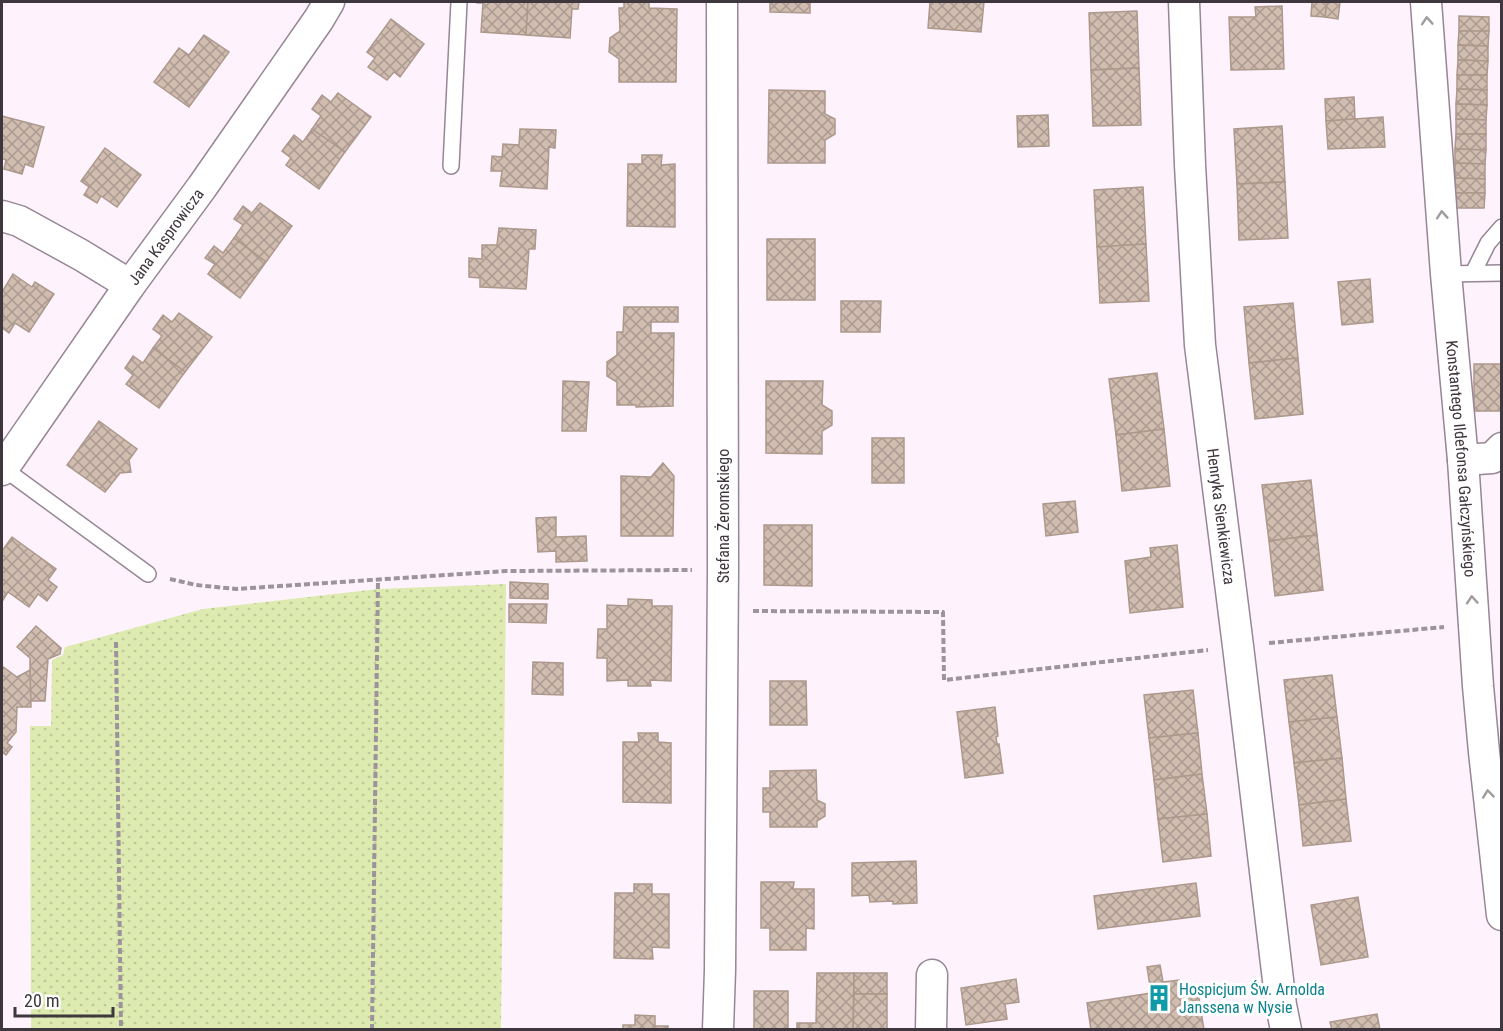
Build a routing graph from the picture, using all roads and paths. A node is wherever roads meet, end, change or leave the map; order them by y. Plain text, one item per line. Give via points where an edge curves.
1 (329, 2) edge
2 (459, 2) edge
3 (722, 2) edge
4 (1184, 2) edge
5 (1426, 2) edge
6 (451, 166) dead end
7 (2, 216) edge
8 (1502, 227) edge
9 (1460, 273) junction
10 (1502, 273) edge
11 (130, 285) junction
12 (1502, 448) edge
13 (1463, 460) junction
14 (2, 468) edge
15 (723, 570) junction
16 (148, 574) joint
17 (378, 580) junction
18 (723, 611) junction
19 (1474, 624) junction
20 (116, 642) dead end
21 (1238, 646) junction
22 (1502, 915) edge
23 (932, 975) dead end
24 (121, 1029) edge
25 (372, 1029) edge
26 (718, 1029) edge
27 (931, 1029) edge
28 (1286, 1029) edge

1 - 11 street, Jana Kasprowicza
2 - 6 lane
3 - 15 street, Stefana Żeromskiego
4 - 21 street, Henryka Sienkiewicza via 1200,345
9 -> 5 street, Konstantego Ildefonsa Gałczyńskiego
7 - 11 street via 19,221
8 - 9 lane
9 - 10 lane
9 - 13 street, Konstantego Ildefonsa Gałczyńskiego
11 - 14 street, Jana Kasprowicza
12 - 13 street via 1492,458
19 -> 13 street, Konstantego Ildefonsa Gałczyńskiego
14 - 16 lane
15 - 17 path via 506,571
15 - 18 street, Stefana Żeromskiego
16 - 17 path via 236,589
17 - 25 path
18 - 21 path via 943,612 944,680
18 - 26 street, Stefana Żeromskiego
19 - 21 path
22 -> 19 street, Konstantego Ildefonsa Gałczyńskiego
20 - 24 path
21 - 28 street, Henryka Sienkiewicza
23 - 27 street

